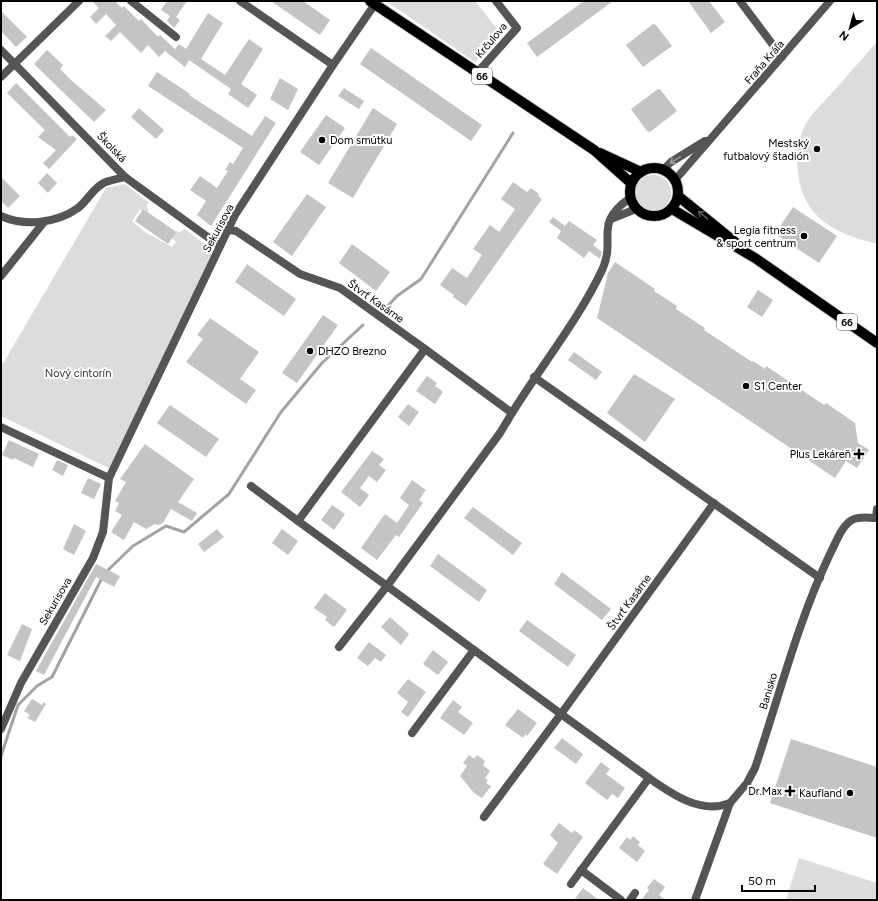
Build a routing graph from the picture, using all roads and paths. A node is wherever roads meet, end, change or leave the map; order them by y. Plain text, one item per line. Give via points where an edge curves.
1 (79, 1) edge
2 (131, 1) edge
3 (240, 1) edge
4 (496, 1) edge
5 (740, 1) edge
6 (830, 1) edge
7 (372, 3) edge
8 (176, 37) dead end
9 (1, 50) edge
10 (782, 58) junction
11 (15, 64) junction
12 (333, 65) junction
13 (477, 73) junction
14 (1, 77) edge
15 (713, 136) junction
16 (594, 150) junction
17 (663, 170) junction
18 (641, 172) junction
19 (125, 176) junction
20 (675, 180) junction
21 (632, 183) junction
22 (678, 196) junction
23 (630, 198) junction
24 (636, 209) junction
25 (672, 209) junction
26 (1, 216) edge
27 (611, 218) junction
28 (44, 222) junction
29 (228, 230) junction
30 (220, 246) junction
31 (754, 258) junction
32 (1, 276) edge
33 (877, 343) edge
34 (425, 349) junction
35 (534, 377) junction
36 (512, 413) junction
37 (1, 426) edge
38 (109, 478) junction
39 (251, 486) dead end
40 (714, 503) junction
41 (877, 509) edge
42 (298, 521) junction
43 (820, 578) junction
44 (387, 586) junction
45 (338, 647) dead end
46 (474, 650) junction
47 (561, 714) junction
48 (1, 730) edge
49 (412, 733) dead end
50 (649, 778) junction
51 (730, 803) junction
52 (484, 817) dead end
53 (580, 870) junction
54 (571, 884) dead end
55 (621, 900) edge
56 (695, 900) edge

1 - 11 street
2 - 8 street
3 - 12 street
4 - 13 street, Krčulova via 517,28
5 - 10 street
6 - 10 street, Fraňa Kráľa
7 - 12 street, Sekurisova
7 - 13 main road, 66
9 - 11 street, Školská
10 - 15 street, Fraňa Kráľa
11 - 14 street
11 - 19 street, Školská
12 - 29 street, Sekurisova via 235,215
13 - 16 main road, 66
15 -> 17 street, Fraňa Kráľa via 671,162
15 - 20 street, Fraňa Kráľa
16 - 18 main road, 66
16 - 21 main road, 66
17 - 18 main road via 650,168
17 - 20 main road
18 - 21 main road
19 - 28 street via 102,183 78,207 61,218
19 - 30 street, Školská
20 - 22 main road
21 - 23 main road
22 - 25 main road
31 -> 22 main road, 66
23 - 24 main road
23 - 27 street
24 - 25 main road via 654,217
24 - 27 street
25 - 31 main road, 66
26 - 28 street via 24,222
27 - 35 street via 607,224 606,257 600,274
28 - 32 street
29 - 30 street, Sekurisova
29 - 34 street, Štvrť Kasárne via 236,231 300,274 340,288
30 - 38 street, Sekurisova
31 - 33 main road, 66
34 - 36 street, Štvrť Kasárne
34 - 42 street
35 - 36 street
35 - 40 street
36 - 44 street
37 - 38 street
38 - 48 street, Sekurisova via 103,532 93,558 21,683
39 - 42 street
40 - 43 street
40 - 47 street, Štvrť Kasárne
41 - 43 street, Banisko via 876,518 861,517 851,520 843,529
42 - 44 street
43 - 51 street, Banisko via 797,632 756,768
44 - 45 street
44 - 46 street
46 - 47 street
46 - 49 street
47 - 50 street
47 - 52 street, Štvrť Kasárne
50 - 51 street via 673,796 706,806 724,806
50 - 53 street
51 - 56 street, Banisko
53 - 54 street
53 - 55 street

